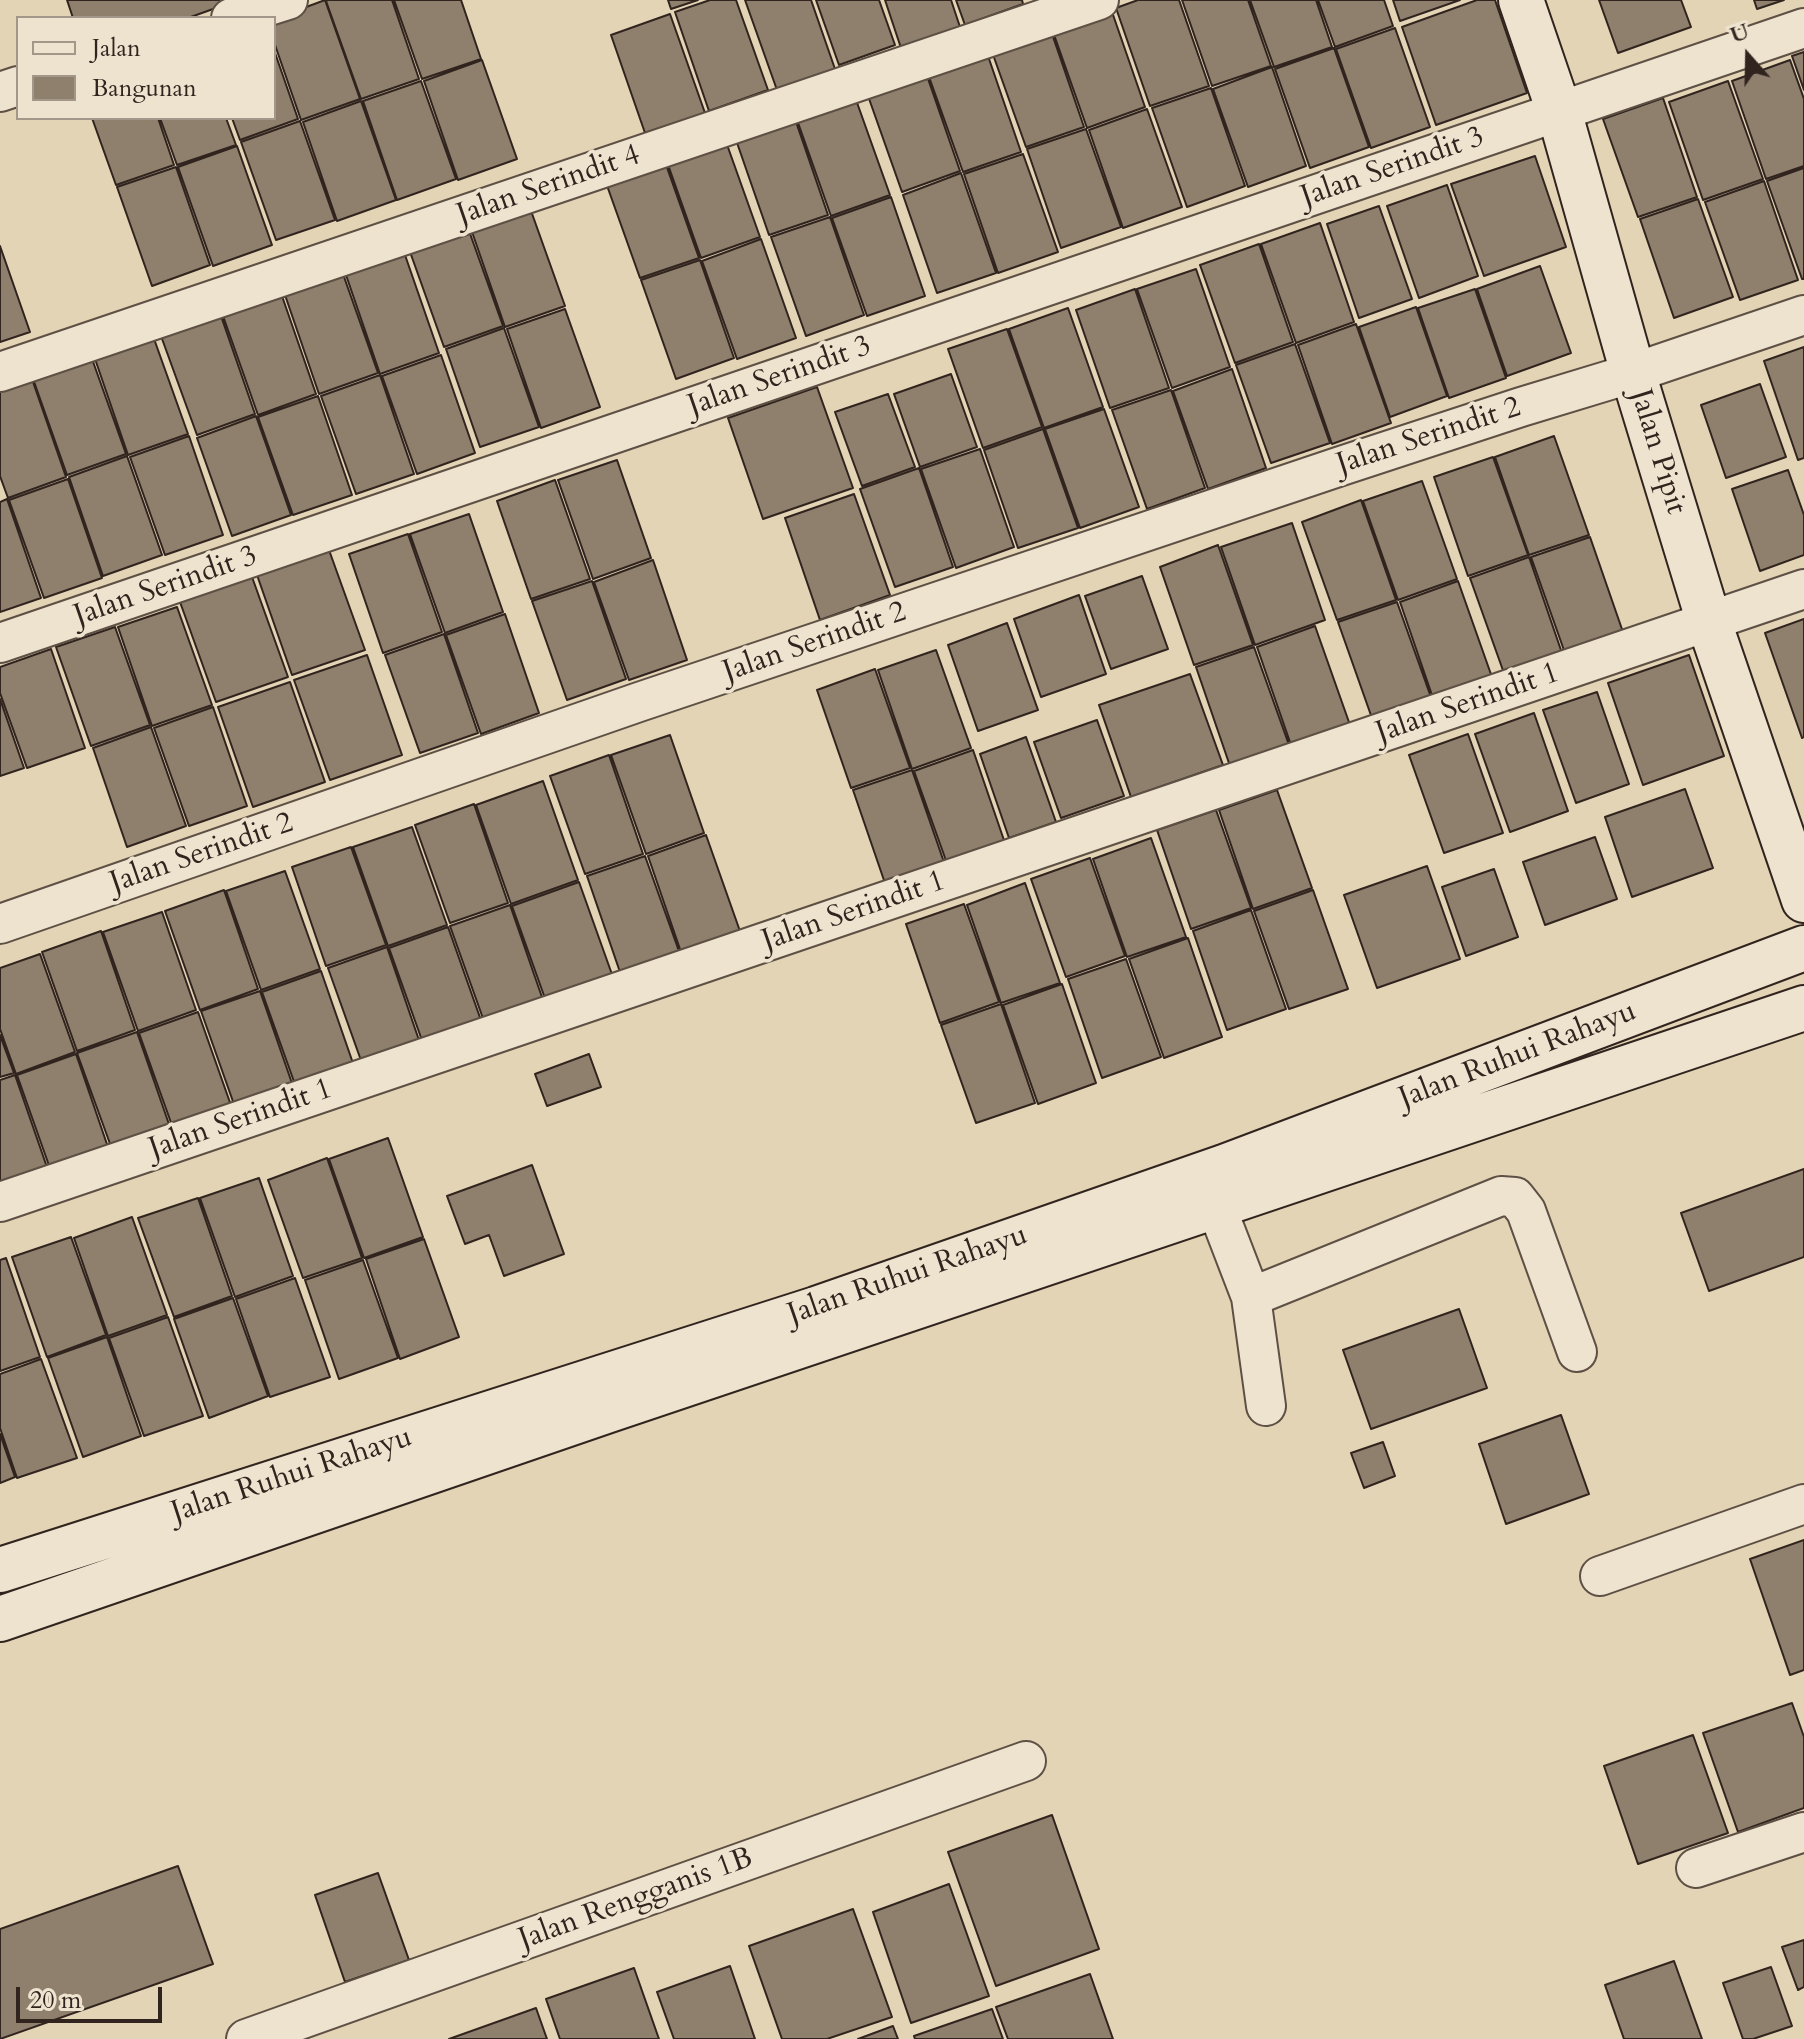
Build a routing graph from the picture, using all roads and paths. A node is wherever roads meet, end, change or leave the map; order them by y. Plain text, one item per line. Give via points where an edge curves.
1 (288, 0) edge
2 (1099, 0) edge
3 (1521, 0) edge
4 (237, 16) edge
5 (1804, 28) edge
6 (1559, 111) junction
7 (1804, 315) edge
8 (0, 372) edge
9 (1633, 373) junction
10 (1804, 589) edge
11 (1709, 622) junction
12 (0, 643) edge
13 (1804, 900) edge
14 (0, 924) edge
15 (1804, 948) edge
16 (1804, 1008) edge
17 (0, 1202) edge
18 (1216, 1206) junction
19 (1251, 1297) junction
20 (1577, 1352) dead end
21 (1266, 1406) dead end
22 (1804, 1504) edge
23 (0, 1570) edge
24 (1600, 1576) dead end
25 (0, 1619) edge
26 (1026, 1761) dead end
27 (1804, 1832) edge
28 (1696, 1868) dead end
29 (314, 2027) edge
30 (246, 2039) edge

1 - 4 street
2 - 8 street, Jalan Serindit 4
3 - 6 main road, Jalan Pipit
5 - 6 street, Jalan Serindit 3
6 - 9 main road, Jalan Pipit
6 - 12 street, Jalan Serindit 3
7 - 9 street, Jalan Serindit 2
9 - 11 main road, Jalan Pipit
9 - 14 street, Jalan Serindit 2 via 639,702
10 - 11 street, Jalan Serindit 1
11 - 13 main road, Jalan Pipit
11 - 17 street, Jalan Serindit 1
15 - 23 main road, Jalan Ruhui Rahayu via 1224,1167 831,1304
16 - 18 main road, Jalan Ruhui Rahayu
18 - 19 street
18 - 25 main road, Jalan Ruhui Rahayu
19 - 20 street via 1501,1196 1515,1197 1526,1211
19 - 21 street
22 - 24 street
26 - 29 street, Jalan Rengganis 1B
27 - 28 street
29 - 30 street, Jalan Rengganis 1B

